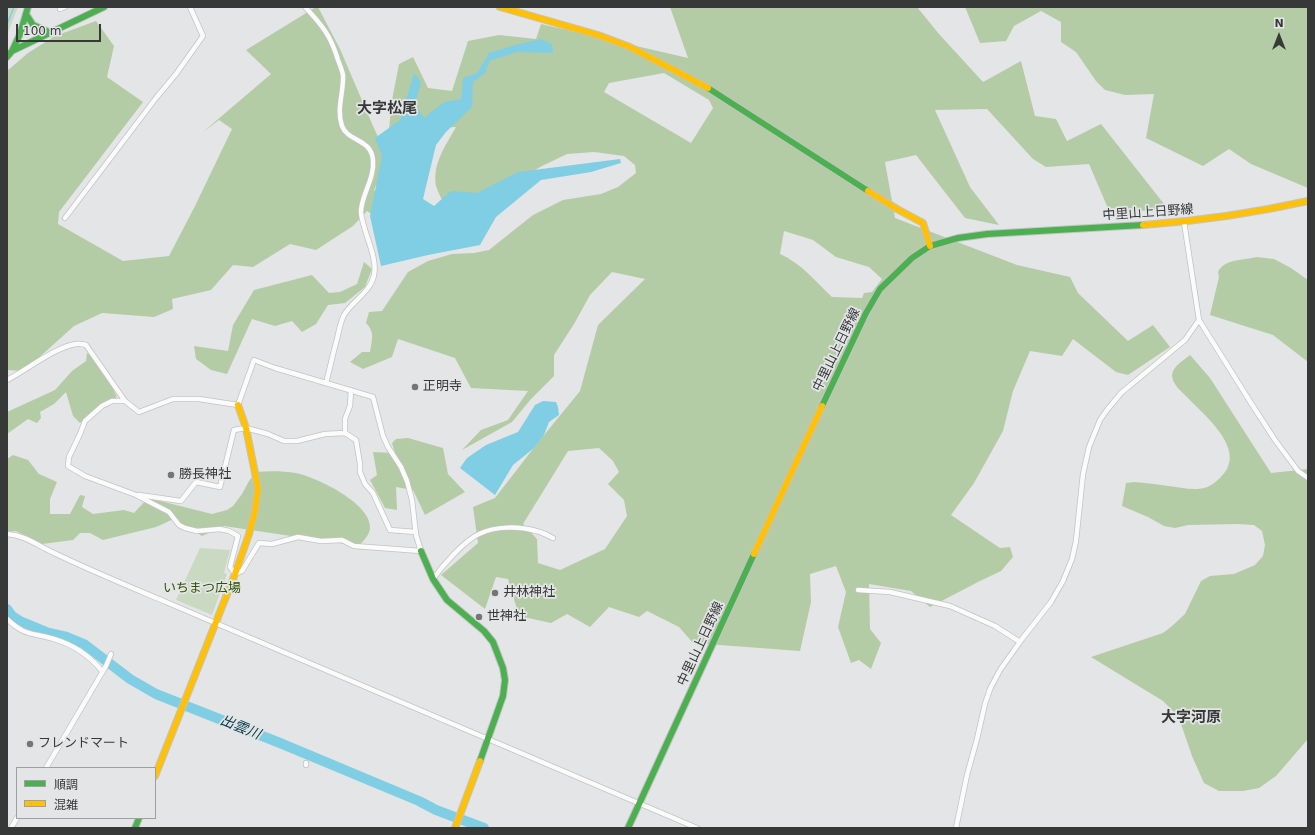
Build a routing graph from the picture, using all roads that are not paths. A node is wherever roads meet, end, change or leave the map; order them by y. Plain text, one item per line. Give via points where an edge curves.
1 (28, 7) edge
2 (61, 7) edge
3 (65, 7) edge
4 (104, 7) edge
5 (190, 7) edge
6 (305, 7) edge
7 (500, 7) edge
8 (26, 14) junction
9 (51, 33) junction
10 (12, 51) junction
11 (7, 56) edge
12 (1308, 201) edge
13 (65, 218) dead end
14 (1184, 222) junction
15 (930, 246) junction
16 (1200, 320) junction
17 (7, 380) edge
18 (326, 383) junction
19 (351, 390) junction
20 (125, 401) junction
21 (238, 405) junction
22 (246, 428) junction
23 (345, 433) junction
24 (1308, 478) edge
25 (136, 494) junction
26 (416, 532) junction
27 (7, 534) edge
28 (553, 538) dead end
29 (421, 551) junction
30 (235, 574) junction
31 (433, 579) junction
32 (858, 590) dead end
33 (7, 619) edge
34 (215, 623) junction
35 (1020, 642) junction
36 (111, 654) dead end
37 (102, 671) junction
38 (488, 741) junction
39 (47, 767) edge
40 (156, 773) edge
41 (639, 804) junction
42 (16, 819) edge
43 (455, 826) edge
44 (11, 828) edge
45 (628, 828) edge
46 (697, 828) edge
47 (956, 828) edge

1 - 8 main road
2 - 3 street via 60,9
4 - 9 main road
5 - 13 street via 203,36
6 - 18 street via 334,45 343,75 340,117 342,127 345,132 369,148 373,159 373,170 361,211 375,274 369,287 349,307 341,322
7 - 15 main road via 630,46 703,84 897,209 923,223
8 - 9 main road via 34,27
8 - 10 main road
9 - 10 main road
10 - 11 main road
12 - 14 main road, 中里山上日野線 via 1233,216
14 - 15 main road, 中里山上日野線 via 987,234 958,238
14 - 16 street
15 - 41 main road, 中里山上日野線 via 912,258 880,289 866,314
16 - 24 street via 1276,440 1298,471
16 - 35 street via 1185,340 1121,393 1100,420 1089,447 1083,474 1072,559 1051,602
17 - 20 street via 54,352 78,343 86,345
18 - 19 street
18 - 21 street via 254,360
19 - 23 street
19 - 26 street via 373,397 383,436 407,481
20 - 21 street via 139,412 173,399 199,399
20 - 25 street via 112,401 102,406 85,421 69,456 68,466 85,476
21 - 22 main road
22 - 23 street via 284,441
22 - 25 street via 234,430 220,487 196,482 181,501
22 - 30 main road via 258,488 249,534
23 - 26 street via 356,440 360,472 390,530
25 - 30 street via 169,512 178,525 185,528 197,531 229,530 238,536 230,567
26 - 29 street
27 - 34 street via 24,537 52,552
28 - 31 street via 525,529 489,530 469,540
29 - 30 street via 354,546 342,540 321,541 298,537 272,544 259,543 242,571
29 - 31 main road
30 - 34 main road
31 - 38 main road via 447,600 484,631 493,642 500,660 505,680 504,689
32 - 35 street via 890,592 950,606 995,626
33 - 37 street via 24,632 53,638 78,649 91,658
34 - 38 street
34 - 40 main road
35 - 47 street via 990,689
36 - 37 street
37 - 39 street
38 - 41 street
38 - 43 main road
41 - 45 main road, 中里山上日野線
41 - 46 street
42 - 44 street

